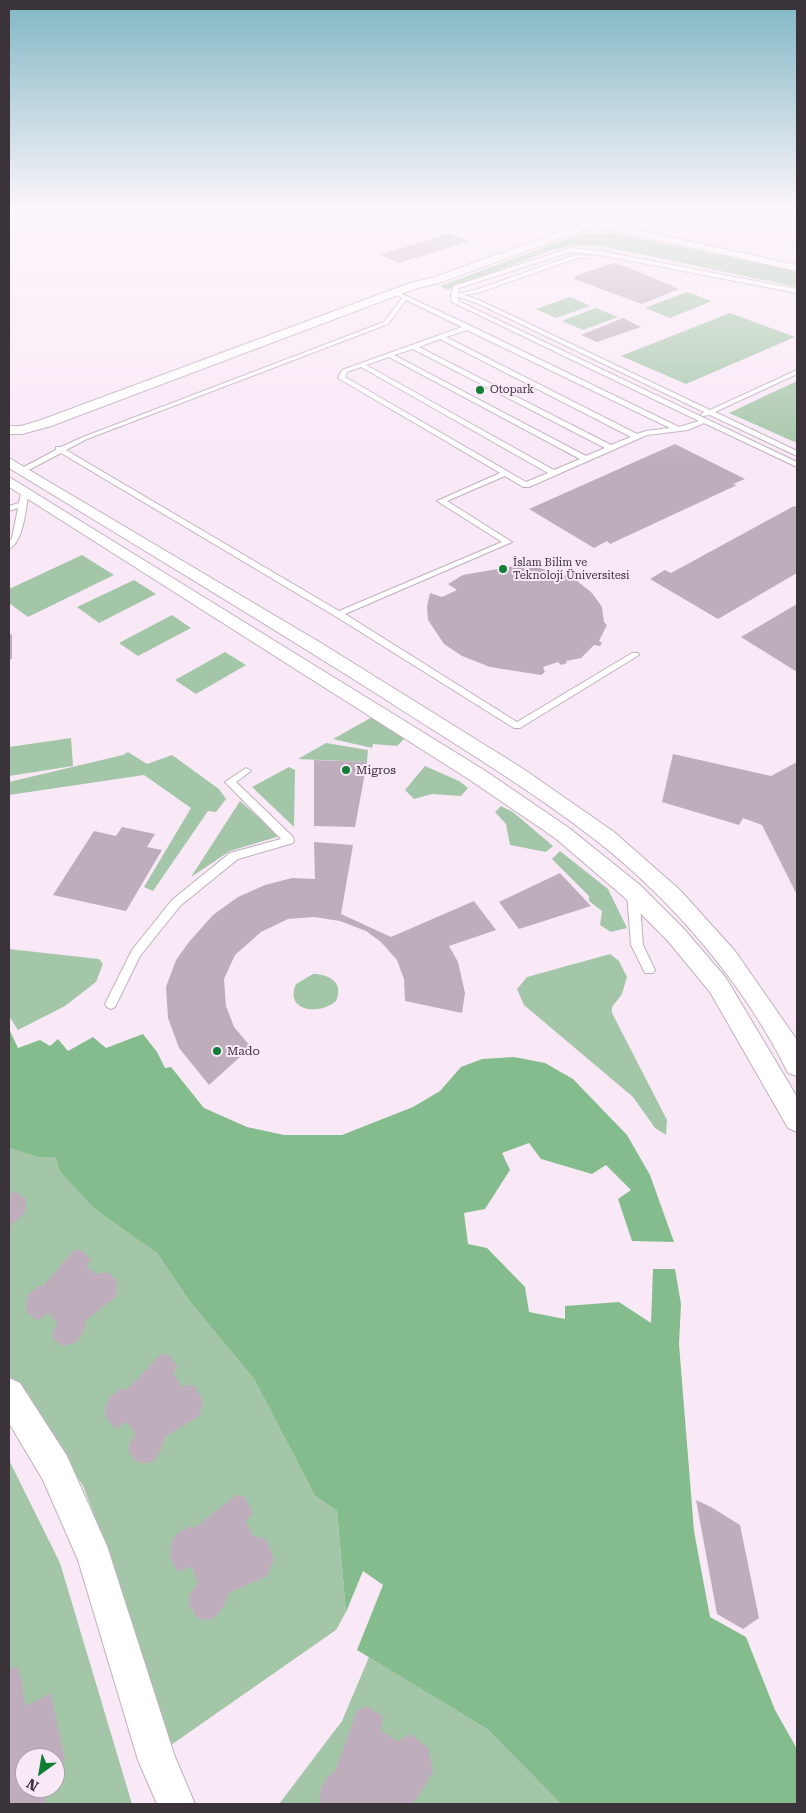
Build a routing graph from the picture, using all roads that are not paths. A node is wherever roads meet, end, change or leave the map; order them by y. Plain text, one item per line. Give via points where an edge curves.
1 (405, 292) edge
2 (477, 292) edge
3 (765, 292) edge
4 (454, 294) junction
5 (400, 295) junction
6 (797, 298) edge
7 (469, 328) junction
8 (441, 337) junction
9 (414, 347) junction
10 (389, 355) junction
11 (361, 365) junction
12 (797, 372) edge
13 (708, 413) junction
14 (701, 420) junction
15 (46, 423) junction
16 (678, 429) junction
17 (9, 430) edge
18 (637, 437) junction
19 (611, 448) junction
20 (59, 450) junction
21 (797, 454) edge
22 (585, 459) junction
23 (797, 465) edge
24 (16, 471) edge
25 (554, 473) junction
26 (506, 474) junction
27 (9, 509) edge
28 (9, 547) edge
29 (338, 614) junction
30 (635, 655) dead end
31 (246, 771) dead end
32 (632, 891) junction
33 (649, 970) dead end
34 (111, 1004) dead end
35 (797, 1065) edge
36 (797, 1120) edge
37 (9, 1394) edge
38 (176, 1804) edge

1 - 5 street
2 - 4 lane
3 - 6 lane
4 - 13 lane via 479,302
4 - 14 lane via 455,302
5 - 7 lane
5 - 15 street
5 - 20 lane via 392,316 379,326
7 - 8 lane
7 - 16 lane
8 - 9 lane
8 - 18 lane
9 - 10 lane
9 - 19 lane
10 - 11 lane
10 - 22 lane
11 - 25 lane
11 - 26 lane via 344,371 341,378
12 - 13 lane
13 - 14 lane
13 - 21 lane
14 - 16 lane
14 - 23 lane
15 - 17 street
15 - 24 street via 27,439
16 - 18 lane
18 - 19 lane
19 - 22 lane
20 - 24 lane
20 - 29 lane
22 - 25 lane
24 - 27 lane
24 - 28 lane via 16,538
24 - 32 street via 477,775 562,833
24 - 35 street via 315,647 515,773 606,837 672,896 727,957 786,1042
25 - 26 lane via 526,485
26 - 29 lane via 441,501 508,542
29 - 30 lane via 517,726
31 - 34 lane via 230,782 289,840 234,856 176,903 136,953
32 - 33 lane via 637,945
32 - 36 street via 676,934 718,985
37 - 38 street via 55,1468 95,1558 157,1760

